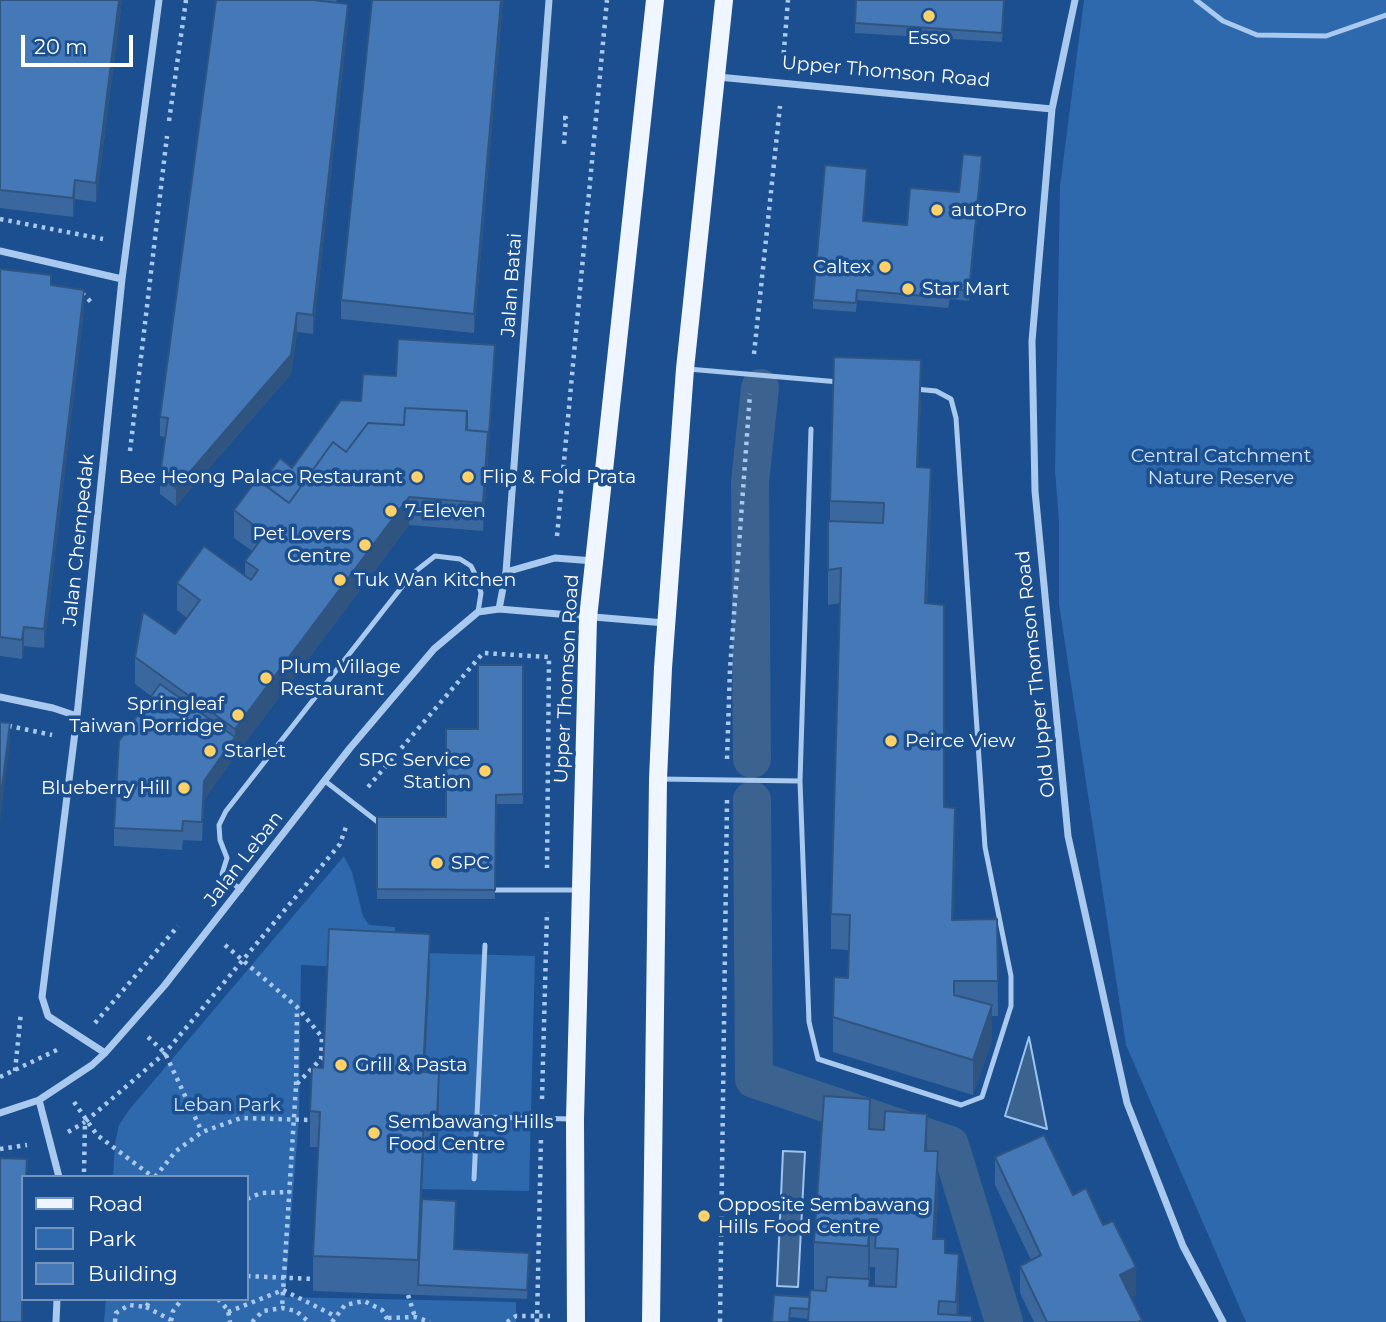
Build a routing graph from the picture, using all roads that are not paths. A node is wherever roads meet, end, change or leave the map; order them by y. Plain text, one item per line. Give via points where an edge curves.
1 (159, 0) edge
2 (549, 0) edge
3 (655, 0) edge
4 (724, 0) edge
5 (1075, 0) edge
6 (1196, 0) edge
7 (1386, 15) edge
8 (716, 77) junction
9 (1052, 109) junction
10 (0, 251) edge
11 (122, 279) junction
12 (685, 369) junction
13 (844, 383) edge
14 (910, 388) edge
15 (811, 429) dead end
16 (594, 561) junction
17 (506, 572) junction
18 (499, 609) junction
19 (478, 612) junction
20 (587, 618) junction
21 (666, 623) junction
22 (0, 697) edge
23 (77, 716) junction
24 (659, 779) junction
25 (325, 781) junction
26 (800, 781) junction
27 (390, 831) edge
28 (240, 890) junction
29 (480, 890) edge
30 (579, 890) junction
31 (485, 945) dead end
32 (105, 1053) junction
33 (39, 1100) junction
34 (0, 1113) edge
35 (477, 1117) junction
36 (575, 1119) junction
37 (59, 1175) edge
38 (474, 1179) dead end
39 (57, 1301) edge
40 (576, 1319) edge
41 (57, 1322) edge
42 (651, 1322) edge
43 (1223, 1322) edge

1 - 11 street, Jalan Chempedak
2 - 17 street, Jalan Batai
3 - 16 main road, Upper Thomson Road
4 - 8 main road
5 - 9 street, Old Upper Thomson Road
6 - 7 lane via 1223,21 1257,35 1326,36
8 - 9 street, Upper Thomson Road
8 - 12 main road
9 - 43 street, Old Upper Thomson Road via 1032,341 1035,491 1068,836 1127,1103 1183,1246
10 - 11 street
11 - 23 street, Jalan Chempedak
12 - 13 lane
12 - 21 main road
14 - 26 lane via 936,391 951,399 956,418 985,846 1012,976 1011,1006 982,1097 961,1105 818,1059 809,1022
15 - 26 lane
16 - 17 street via 555,558
16 - 20 main road, Upper Thomson Road
17 - 18 street
18 - 19 street
18 - 20 street
19 - 25 street, Jalan Leban via 434,649
19 - 28 lane via 481,593 477,578 471,566 460,559 435,556 412,573 226,811 219,825 227,858 222,874
20 - 21 street
20 - 30 main road, Upper Thomson Road
21 - 24 main road
22 - 23 street
23 - 32 street, Jalan Chempedak via 42,997 48,1016
24 - 26 lane
24 - 42 main road
25 - 27 lane
25 - 28 street, Jalan Leban
28 - 32 street, Jalan Leban
29 - 30 lane
30 - 36 main road, Upper Thomson Road
31 - 35 lane
32 - 33 street, Jalan Leban
33 - 34 street, Jalan Leban
33 - 37 street
35 - 36 lane
35 - 38 lane
36 - 40 main road, Upper Thomson Road
39 - 41 street

